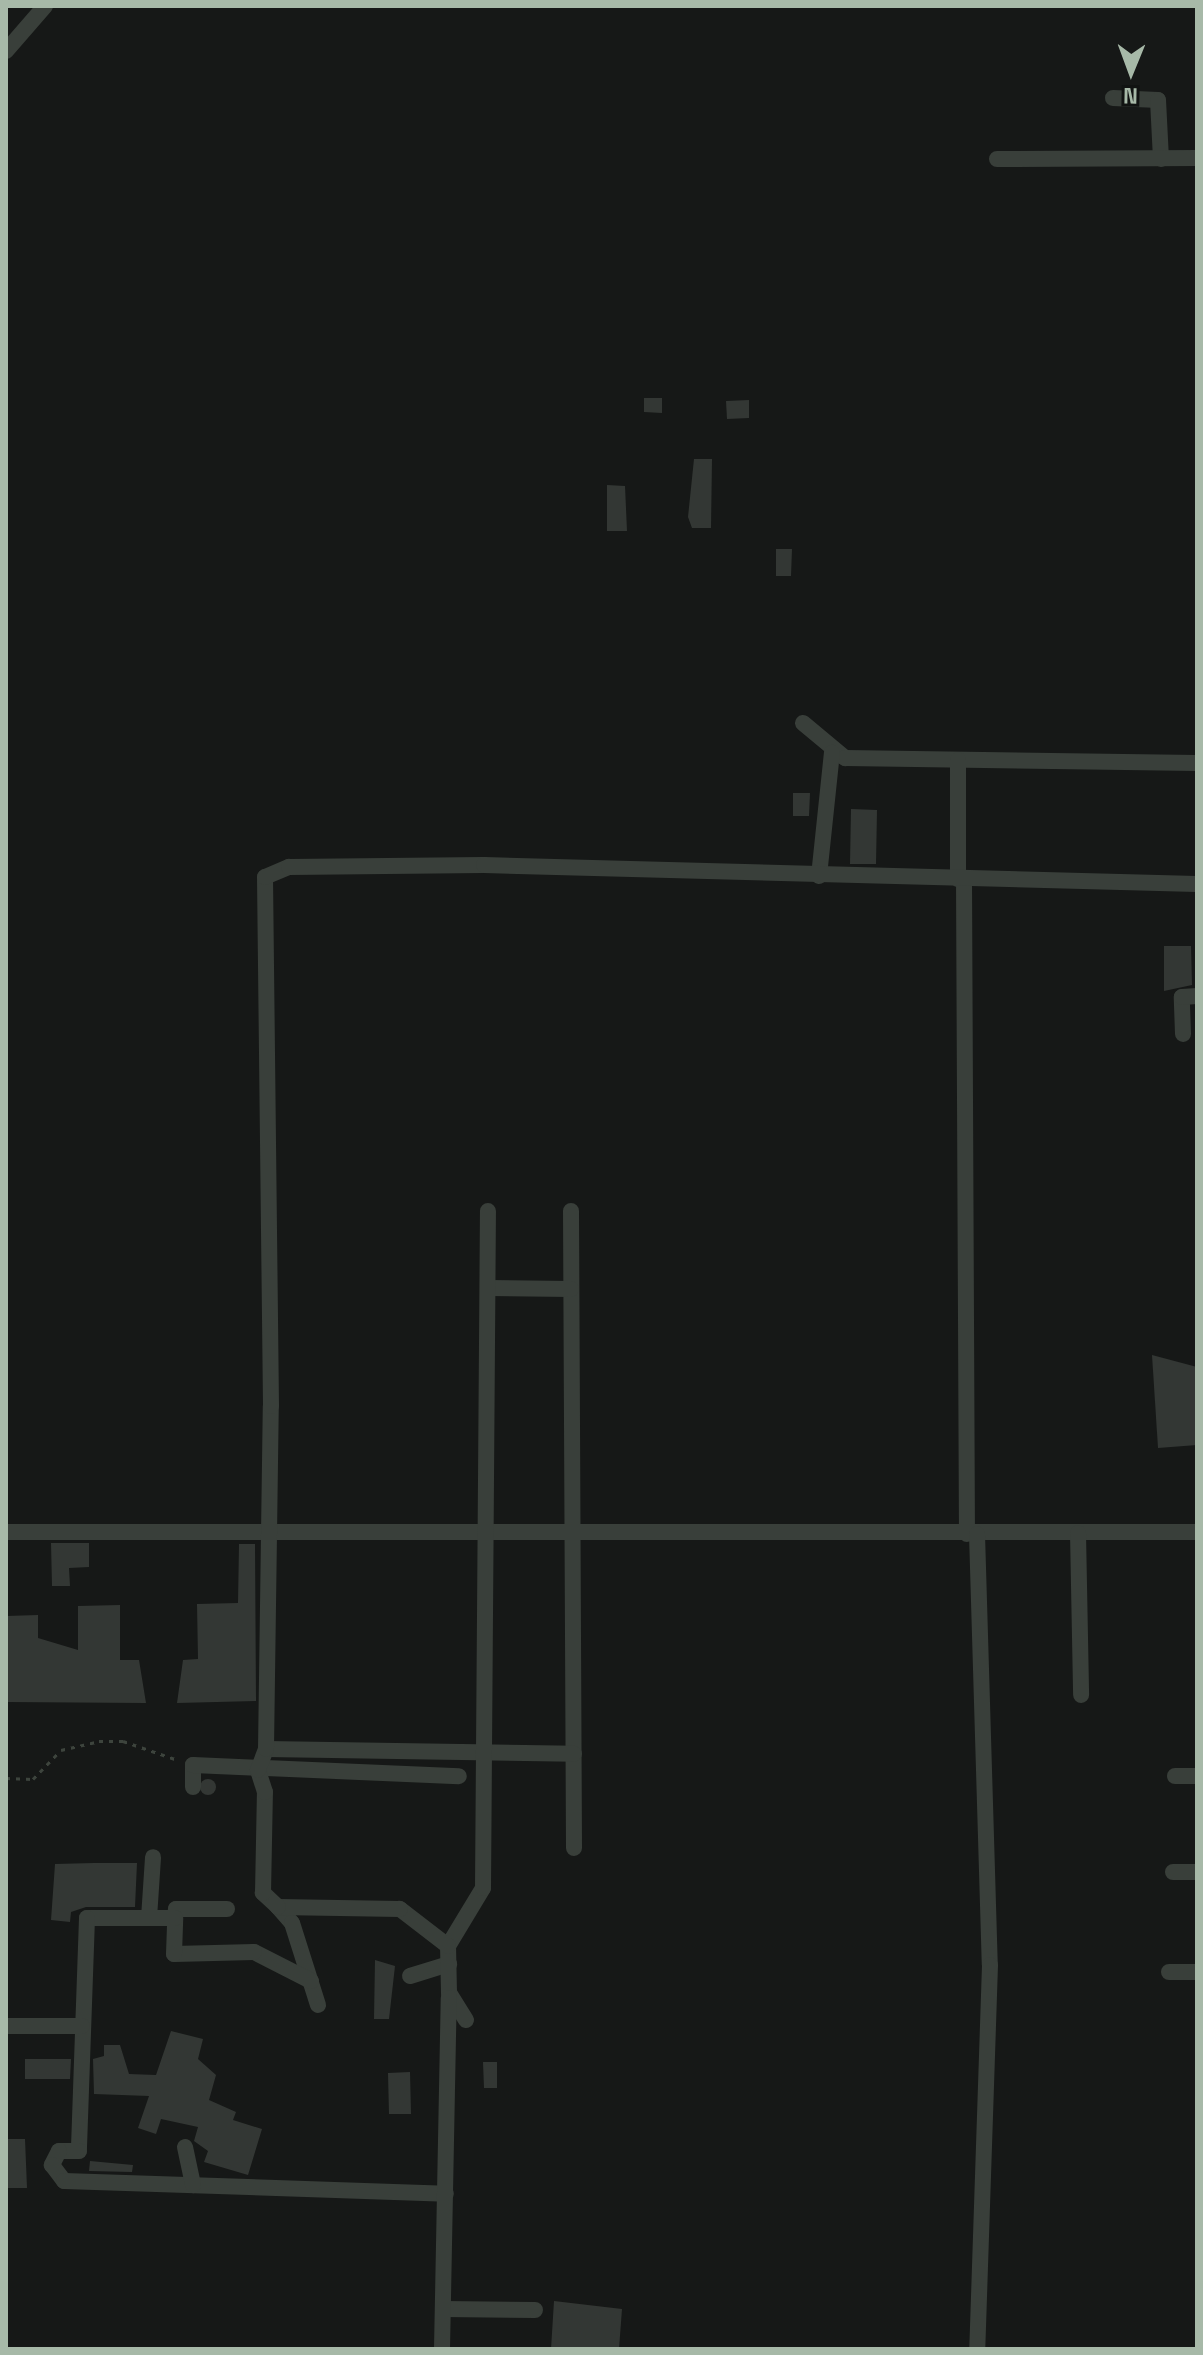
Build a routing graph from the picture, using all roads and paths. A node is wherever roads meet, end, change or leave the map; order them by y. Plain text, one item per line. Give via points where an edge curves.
1 (45, 6) edge
2 (6, 51) edge
3 (1113, 98) dead end
4 (1197, 158) edge
5 (997, 159) dead end
6 (1161, 159) junction
7 (803, 723) dead end
8 (832, 753) junction
9 (958, 760) junction
10 (1197, 763) edge
11 (819, 876) junction
12 (961, 879) junction
13 (1197, 884) edge
14 (1197, 996) edge
15 (1183, 1034) dead end
16 (488, 1211) dead end
17 (571, 1211) dead end
18 (488, 1288) junction
19 (571, 1289) junction
20 (268, 1528) junction
21 (488, 1528) junction
22 (575, 1528) junction
23 (6, 1532) edge
24 (1197, 1532) edge
25 (1078, 1533) junction
26 (972, 1534) junction
27 (1081, 1695) dead end
28 (266, 1749) junction
29 (485, 1752) junction
30 (574, 1754) junction
31 (193, 1765) junction
32 (258, 1770) junction
33 (459, 1776) dead end
34 (1175, 1776) dead end
35 (1197, 1776) edge
36 (6, 1778) edge
37 (193, 1787) dead end
38 (574, 1848) dead end
39 (153, 1857) dead end
40 (1173, 1872) dead end
41 (1197, 1872) edge
42 (278, 1907) junction
43 (227, 1909) dead end
44 (149, 1918) junction
45 (175, 1918) junction
46 (448, 1946) junction
47 (449, 1964) junction
48 (1169, 1972) dead end
49 (1197, 1972) edge
50 (410, 1976) dead end
51 (311, 1981) junction
52 (449, 1993) junction
53 (318, 2005) dead end
54 (466, 2020) dead end
55 (6, 2026) edge
56 (82, 2026) junction
57 (185, 2147) dead end
58 (193, 2185) junction
59 (446, 2194) junction
60 (443, 2309) junction
61 (535, 2310) dead end
62 (442, 2349) edge
63 (977, 2349) edge

1 - 2 street
3 - 6 street via 1158,100
4 - 6 street
5 - 6 street
7 - 8 street
8 - 9 street
8 - 11 street
9 - 10 street
9 - 12 street
11 - 12 street
11 - 20 street via 469,865 289,867 265,877
12 - 13 street
12 - 26 street
14 - 15 street via 1182,997
16 - 18 street
17 - 19 street
18 - 19 street
18 - 21 street
19 - 22 street
20 - 21 street
20 - 23 street
20 - 28 street
21 - 22 street
21 - 29 street
22 - 26 street
22 - 30 street
24 - 25 street
25 - 26 street
25 - 27 street
26 - 63 street via 990,1965
28 - 29 street
28 - 32 street
29 - 30 street
29 - 46 street via 483,1888
30 - 38 street
31 - 32 street
31 - 36 path via 123,1741 99,1741 61,1750 33,1779
31 - 37 street
32 - 33 street
32 - 42 street via 265,1792 263,1893
34 - 35 street
39 - 44 street
40 - 41 street
42 - 46 street via 400,1909
42 - 51 street via 292,1923
43 - 45 street via 176,1909
44 - 45 street
44 - 56 street via 87,1918
45 - 51 street via 174,1954 254,1952
46 - 47 street
47 - 50 street
47 - 52 street
48 - 49 street
51 - 53 street
52 - 54 street
52 - 59 street
55 - 56 street
56 - 58 street via 79,2151 59,2151 52,2165 64,2181
57 - 58 street
58 - 59 street
59 - 60 street
60 - 61 street
60 - 62 street

